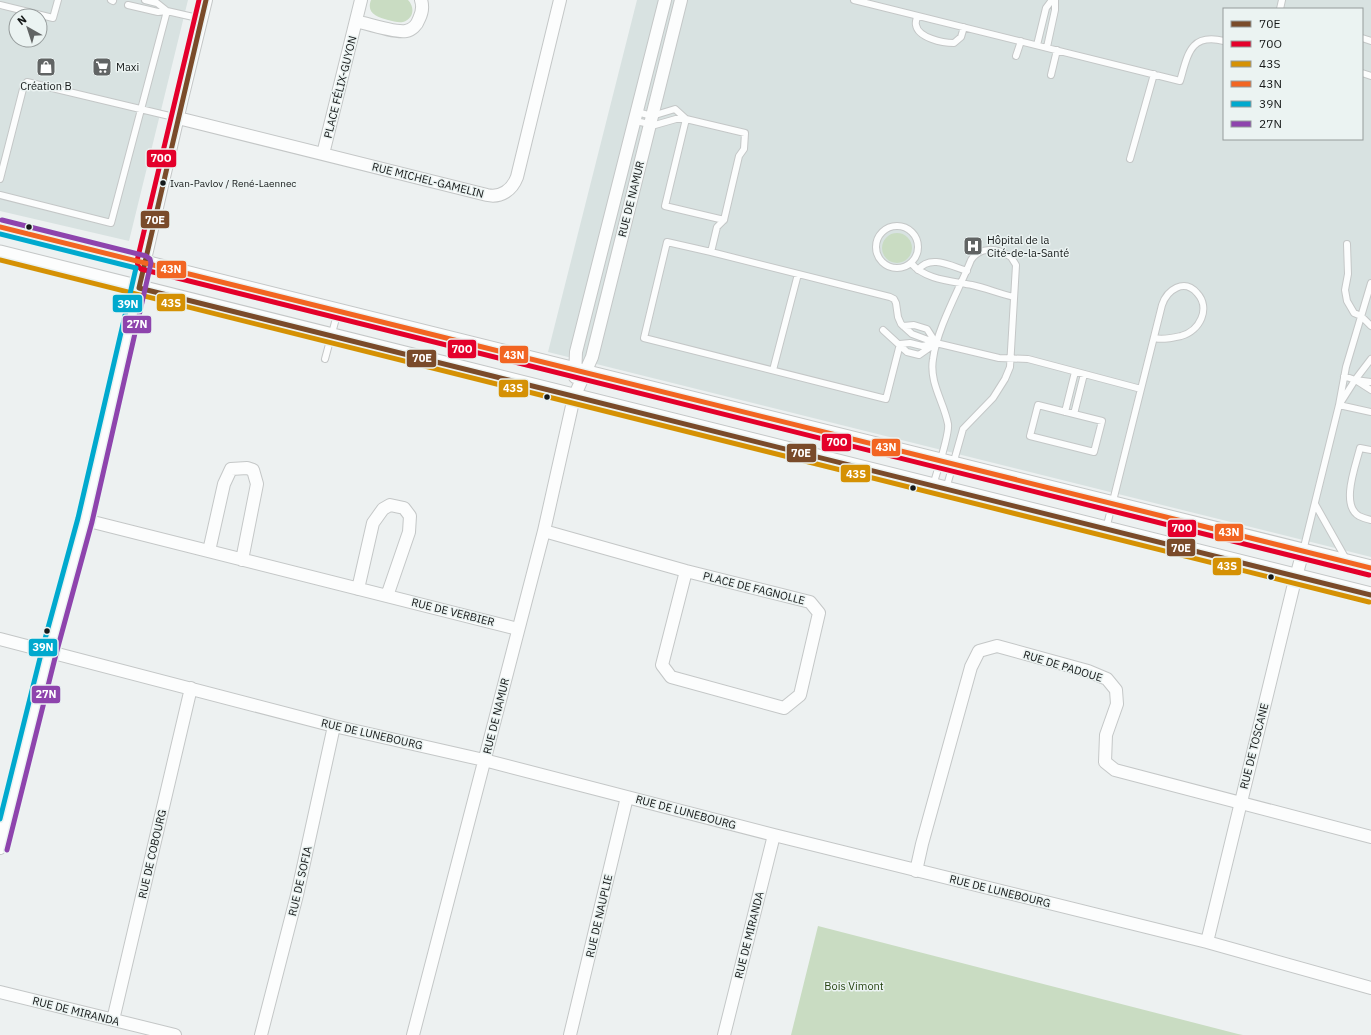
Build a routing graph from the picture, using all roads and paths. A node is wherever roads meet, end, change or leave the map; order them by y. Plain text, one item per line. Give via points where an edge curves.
1 (58, 0) edge
2 (145, 0) edge
3 (206, 0) edge
4 (361, 0) edge
5 (421, 0) edge
6 (560, 0) edge
7 (665, 0) edge
8 (681, 0) edge
9 (854, 0) edge
10 (1053, 0) edge
11 (0, 5) edge
12 (128, 5) dead end
13 (167, 11) junction
14 (917, 16) junction
15 (202, 20) junction
16 (356, 21) junction
17 (964, 27) junction
18 (1021, 41) junction
19 (1223, 41) edge
20 (1037, 45) junction
21 (1046, 47) junction
22 (1057, 50) junction
23 (1016, 56) dead end
24 (1154, 74) junction
25 (1050, 75) dead end
26 (141, 108) junction
27 (636, 116) junction
28 (178, 118) junction
29 (686, 119) junction
30 (651, 120) junction
31 (323, 154) junction
32 (1130, 159) dead end
33 (0, 179) edge
34 (0, 195) edge
35 (724, 220) junction
36 (0, 227) edge
37 (1347, 244) dead end
38 (711, 252) junction
39 (0, 253) edge
40 (144, 263) junction
41 (910, 263) junction
42 (918, 270) junction
43 (967, 271) junction
44 (798, 274) junction
45 (962, 283) junction
46 (1371, 283) edge
47 (139, 288) junction
48 (1014, 297) junction
49 (338, 311) junction
50 (1360, 316) junction
51 (903, 326) junction
52 (1371, 326) edge
53 (883, 330) dead end
54 (331, 336) junction
55 (1154, 338) junction
56 (936, 343) junction
57 (900, 344) junction
58 (1011, 358) junction
59 (325, 359) dead end
60 (1371, 359) edge
61 (772, 370) junction
62 (580, 371) junction
63 (1075, 372) junction
64 (1084, 374) junction
65 (1344, 376) junction
66 (1355, 380) junction
67 (1371, 382) edge
68 (1141, 389) junction
69 (1371, 390) edge
70 (574, 396) junction
71 (1340, 405) junction
72 (1065, 412) junction
73 (1371, 412) edge
74 (1074, 414) junction
75 (1371, 450) edge
76 (946, 463) junction
77 (939, 488) junction
78 (1112, 504) junction
79 (1315, 504) junction
80 (85, 520) junction
81 (1371, 520) edge
82 (1106, 529) junction
83 (544, 531) junction
84 (1303, 551) junction
85 (209, 552) junction
86 (242, 560) junction
87 (1348, 562) junction
88 (1371, 568) edge
89 (686, 571) junction
90 (1296, 577) junction
91 (358, 589) junction
92 (1371, 595) edge
93 (387, 596) junction
94 (518, 629) junction
95 (0, 639) edge
96 (49, 652) junction
97 (191, 688) junction
98 (334, 726) junction
99 (484, 760) junction
100 (627, 797) junction
101 (1240, 803) junction
102 (4, 812) edge
103 (774, 835) junction
104 (1371, 837) edge
105 (0, 848) edge
106 (916, 871) junction
107 (1207, 942) junction
108 (1371, 988) edge
109 (0, 992) edge
110 (113, 1020) junction
111 (175, 1035) edge
112 (261, 1035) edge
113 (413, 1035) edge
114 (570, 1035) edge
115 (724, 1035) edge

1 - 11 lane via 53,18
2 - 13 lane via 157,3
3 - 15 street
4 - 16 street, PLACE FÉLIX-GUYON
5 - 16 street, PLACE FÉLIX-GUYON via 419,20 409,30 398,31
6 - 31 street, RUE MICHEL-GAMELIN via 517,177 507,191 491,196
7 - 27 street, RUE DE NAMUR
8 - 30 street, RUE DE NAMUR
9 - 14 lane
10 - 20 lane via 1046,8
10 - 21 lane via 1056,10
12 - 13 lane via 158,12
13 - 15 lane
13 - 26 lane
14 - 17 lane
14 - 17 lane via 916,25 919,32 936,40 954,43 961,37
15 - 28 street
16 - 31 street, PLACE FÉLIX-GUYON
17 - 18 lane
18 - 20 lane
18 - 23 lane
19 - 24 lane via 1207,39 1194,44 1187,55 1180,81
20 - 21 lane
21 - 22 lane
22 - 24 lane
22 - 25 lane
24 - 32 lane
26 - 28 lane
26 - 33 lane via 27,82 24,85
26 - 34 lane via 111,223
27 - 30 lane
27 - 62 street, RUE DE NAMUR via 576,352
28 - 31 street, RUE MICHEL-GAMELIN
28 - 40 street
29 - 30 lane via 659,124
29 - 30 lane via 675,109
29 - 35 lane via 665,206
29 - 35 lane via 745,133 744,149 739,156
30 - 62 street, RUE DE NAMUR via 592,357
35 - 38 lane via 717,227
36 - 40 street
37 - 50 lane via 1346,296 1351,309
38 - 44 lane
38 - 61 lane via 667,242 644,338
39 - 47 street
40 - 47 street
40 - 49 street
41 - 41 lane via 918,249 914,235 907,229 898,227 892,227 884,232 876,245 882,262 897,268
41 - 42 lane
42 - 43 lane via 932,261
42 - 45 lane
43 - 45 lane
43 - 48 lane via 973,257 982,250 1008,255 1016,265
44 - 51 lane via 890,297 894,299 899,321
44 - 61 lane
45 - 48 lane
45 - 56 lane
46 - 50 lane
47 - 54 street
47 - 80 street
48 - 58 lane
49 - 54 lane
49 - 62 street
50 - 52 lane
50 - 65 lane
51 - 56 lane via 912,334
51 - 56 lane via 914,325 927,329
53 - 57 lane
54 - 59 lane
54 - 70 street
55 - 55 lane via 1162,340 1178,337 1196,329 1201,320 1202,308 1196,291 1185,286 1169,292 1162,305
55 - 68 lane
56 - 57 lane via 922,346
56 - 57 lane via 919,355 907,352
56 - 58 lane via 999,358
56 - 76 lane via 932,360 933,375 948,427
57 - 61 lane via 886,399
58 - 63 lane via 1028,359
58 - 76 lane via 1008,372 996,393 963,430
60 - 66 lane
62 - 70 street, RUE DE NAMUR
62 - 76 street
63 - 64 lane
63 - 72 lane
64 - 68 lane
64 - 74 lane
65 - 66 lane
65 - 71 lane
66 - 67 lane
66 - 69 lane
66 - 71 lane
68 - 78 lane
70 - 77 street
70 - 83 street, RUE DE NAMUR
71 - 73 lane
71 - 79 lane
72 - 74 lane
72 - 74 lane via 1038,405 1030,436 1094,452 1102,421
75 - 81 lane via 1360,448 1349,497 1355,513
76 - 77 lane
76 - 77 lane
76 - 78 street
77 - 82 street
78 - 82 lane
78 - 84 street
79 - 84 lane
79 - 87 lane
80 - 85 street, RUE DE VERBIER
80 - 96 street
82 - 90 street
83 - 89 street, PLACE DE FAGNOLLE
83 - 94 street, RUE DE NAMUR
84 - 87 street
84 - 90 street, RUE DE TOSCANE
85 - 86 street, RUE DE VERBIER
85 - 86 street via 224,484 231,469 247,468 253,470 257,484
86 - 91 street, RUE DE VERBIER
87 - 88 street
89 - 89 street, PLACE DE FAGNOLLE via 810,602 819,613 800,695 784,708 672,677 662,665
90 - 92 street
90 - 101 street, RUE DE TOSCANE
91 - 93 street, RUE DE VERBIER
91 - 93 street via 374,523 383,508 390,505 404,508 410,516 409,532
93 - 94 street, RUE DE VERBIER
94 - 99 street, RUE DE NAMUR
95 - 96 street, RUE DE LUNEBOURG
96 - 97 street, RUE DE LUNEBOURG
96 - 102 street
97 - 98 street, RUE DE LUNEBOURG
97 - 110 street, RUE DE COBOURG
98 - 99 street, RUE DE LUNEBOURG
98 - 112 street, RUE DE SOFIA via 297,895
99 - 100 street, RUE DE LUNEBOURG
99 - 113 street, RUE DE NAMUR
100 - 103 street, RUE DE LUNEBOURG
100 - 114 street, RUE DE NAUPLIE
101 - 104 street, RUE DE PADOUE
101 - 106 street, RUE DE PADOUE via 1115,770 1105,762 1106,734 1117,704 1116,690 1107,679 1088,671 997,646 979,651 971,667
101 - 107 street, RUE DE TOSCANE
102 - 105 street
103 - 106 street, RUE DE LUNEBOURG
103 - 115 street, RUE DE MIRANDA
106 - 107 street, RUE DE LUNEBOURG
107 - 108 street, RUE DE LUNEBOURG
109 - 110 street, RUE DE MIRANDA
110 - 111 street, RUE DE MIRANDA

